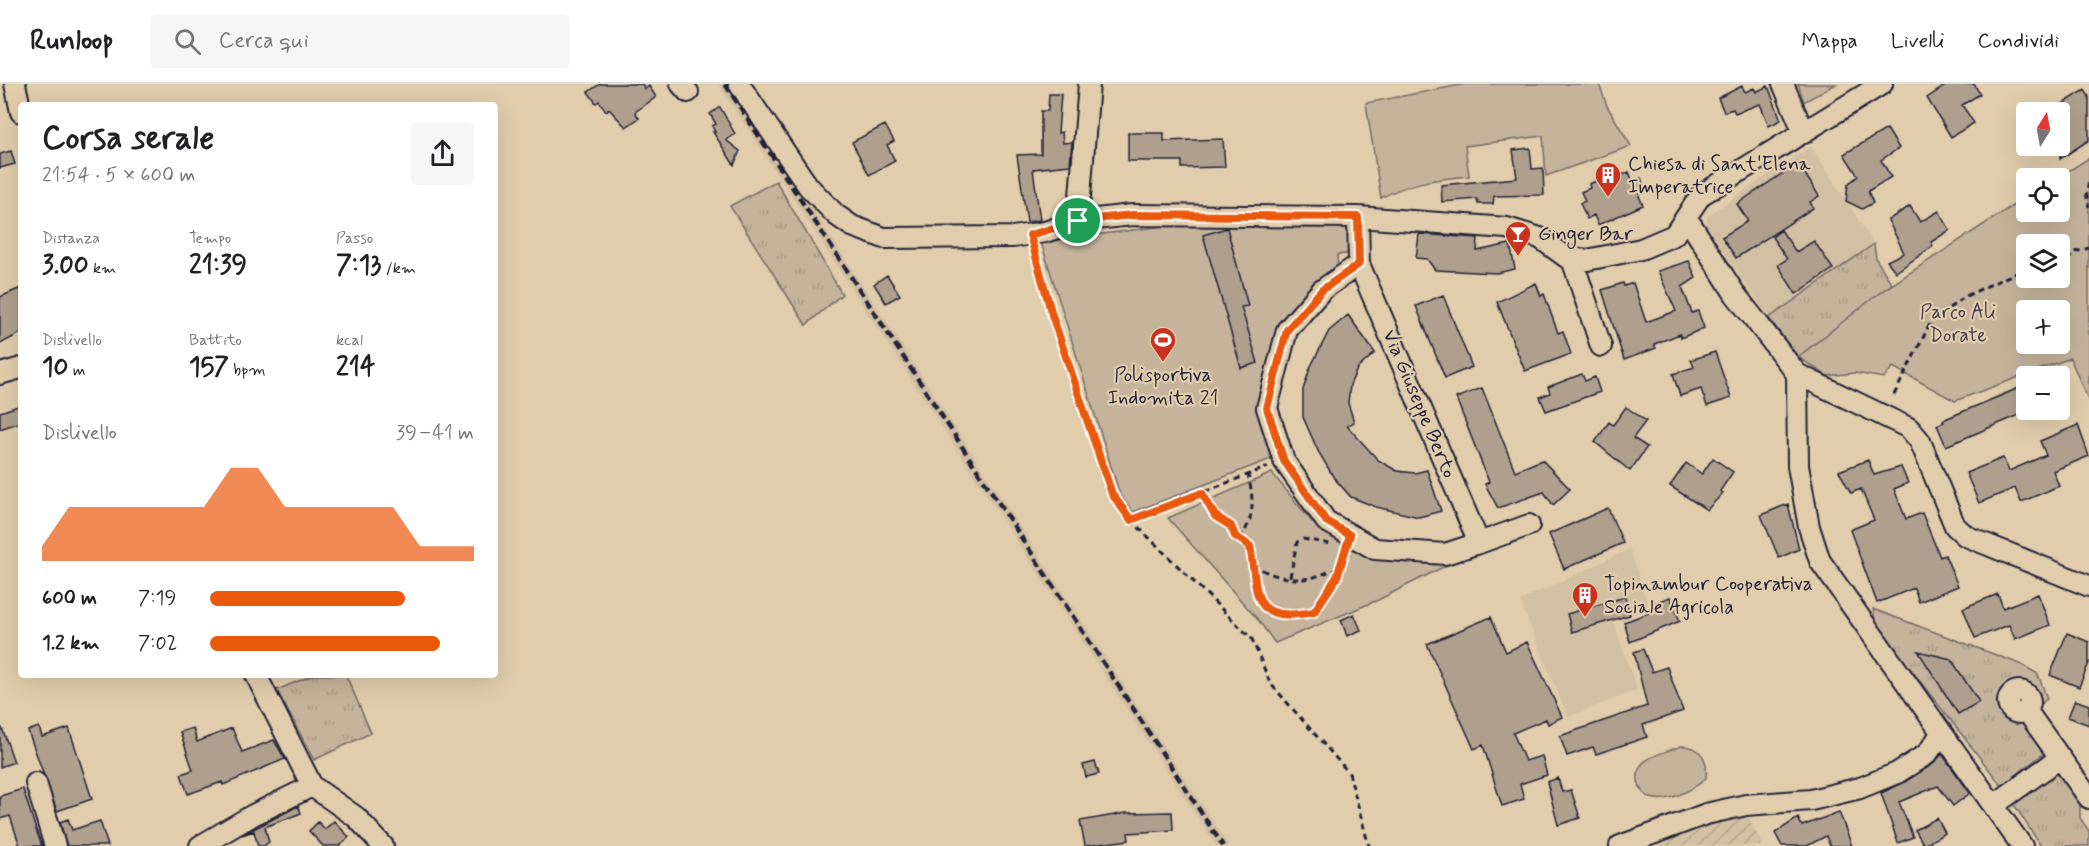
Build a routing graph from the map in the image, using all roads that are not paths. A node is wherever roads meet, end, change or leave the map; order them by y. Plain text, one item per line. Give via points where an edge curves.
1 (15, 84) edge
2 (739, 84) edge
3 (1089, 84) edge
4 (1783, 84) edge
5 (1882, 84) edge
6 (19, 102) edge
7 (1804, 133) junction
8 (1358, 217) junction
9 (1687, 218) junction
10 (1078, 221) junction
11 (1572, 260) junction
12 (1359, 264) junction
13 (1601, 346) dead end
14 (18, 369) edge
15 (0, 374) edge
16 (1797, 374) junction
17 (1529, 525) dead end
18 (1479, 543) junction
19 (2089, 586) edge
20 (258, 678) edge
21 (2026, 710) dead end
22 (1941, 734) junction
23 (2060, 758) junction
24 (36, 783) dead end
25 (312, 786) junction
26 (2089, 798) edge
27 (1994, 805) junction
28 (55, 846) edge
29 (200, 846) edge
30 (383, 846) edge
31 (1620, 846) edge
32 (2022, 846) edge

1 - 6 street
2 - 10 street via 808,186 852,226 884,238 1030,235
3 - 10 street
4 - 7 street
5 - 7 street
7 - 9 street via 1701,195
8 - 10 street via 1132,215
8 - 11 street via 1507,228 1540,238
8 - 12 street, Via Giuseppe Berto
9 - 11 street via 1674,235 1641,249
9 - 16 street via 1735,294
11 - 13 street
12 - 18 street, Via Giuseppe Berto
12 - 18 street via 1322,290 1287,330 1267,408 1284,461 1326,521 1347,540 1375,549 1445,554
14 - 15 street
16 - 19 street via 1909,428 1920,441 1955,526 1966,536
16 - 22 street via 1802,492 1820,561
17 - 18 street
20 - 25 street
21 - 23 street
22 - 27 street
22 - 31 street via 1928,754 1897,773 1860,788 1811,800 1746,805 1716,812
23 - 26 street
23 - 27 street
24 - 28 street
25 - 29 street
25 - 30 street via 356,817
27 - 32 street

